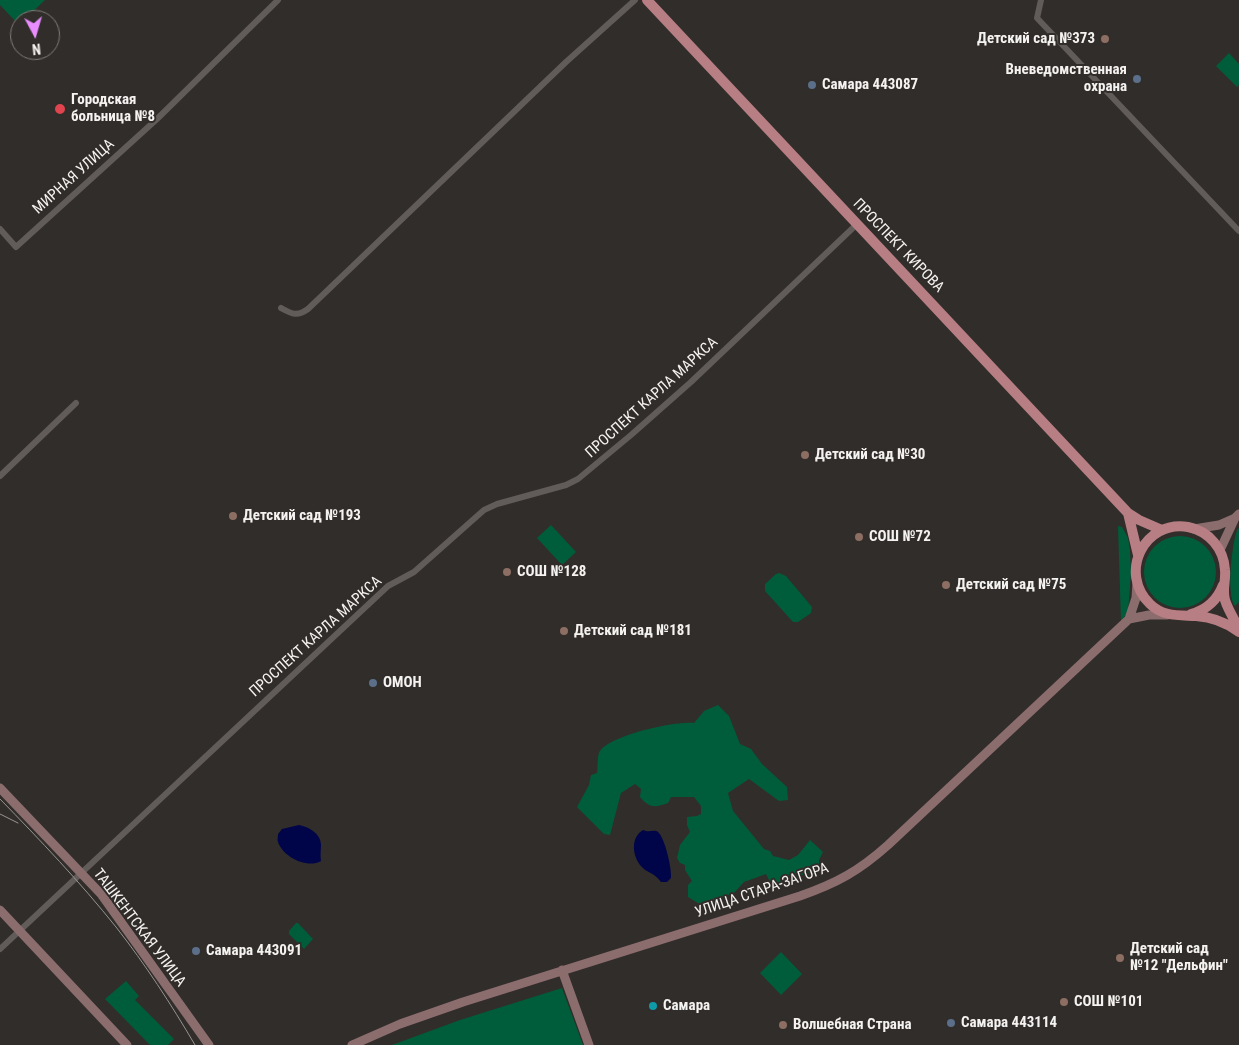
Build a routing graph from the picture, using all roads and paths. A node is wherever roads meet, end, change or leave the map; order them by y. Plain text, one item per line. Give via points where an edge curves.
1 (278, 0) edge
2 (635, 0) edge
3 (647, 0) edge
4 (1041, 0) edge
5 (856, 224) junction
6 (0, 230) edge
7 (1239, 231) edge
8 (281, 308) dead end
9 (76, 403) dead end
10 (0, 476) edge
11 (1128, 513) junction
12 (1237, 516) edge
13 (1194, 529) junction
14 (1162, 530) junction
15 (1220, 550) junction
16 (1138, 555) junction
17 (1137, 583) junction
18 (1223, 584) junction
19 (1167, 615) junction
20 (1185, 616) junction
21 (1129, 620) junction
22 (1239, 628) edge
23 (1239, 632) edge
24 (0, 788) edge
25 (81, 873) junction
26 (0, 910) edge
27 (19, 931) junction
28 (0, 949) edge
29 (562, 970) junction
30 (127, 1045) edge
31 (209, 1045) edge
32 (352, 1045) edge
33 (589, 1045) edge

1 - 6 street, МИРНАЯ УЛИЦА via 158,119 16,247
2 - 8 street via 308,309 301,314 291,314
3 - 5 main road, ПРОСПЕКТ КИРОВА
4 - 7 street via 1037,18
5 - 11 main road, ПРОСПЕКТ КИРОВА
5 - 25 street, ПРОСПЕКТ КАРЛА МАРКСА via 691,382 578,479 566,486 484,510 414,572 388,586
9 - 10 street
11 - 14 main road
11 - 16 main road
12 - 13 main road via 1209,528
12 - 15 main road
13 - 14 main road
13 - 15 main road
14 - 16 main road via 1140,548
15 - 18 main road via 1225,570
16 - 17 main road
17 - 19 main road via 1149,604
17 - 21 main road
18 - 20 main road via 1217,598 1208,606
18 - 22 main road via 1225,600
19 - 20 main road
19 - 21 main road
20 - 23 main road via 1223,622
21 - 29 main road, УЛИЦА СТАРА-ЗАГОРА via 857,871 800,896
24 - 25 main road, ТАШКЕНТСКАЯ УЛИЦА
25 - 27 street, ПРОСПЕКТ КАРЛА МАРКСА
25 - 31 main road, ТАШКЕНТСКАЯ УЛИЦА via 100,894
26 - 27 main road
27 - 28 street, ПРОСПЕКТ КАРЛА МАРКСА
27 - 30 main road
29 - 32 main road, УЛИЦА СТАРА-ЗАГОРА via 400,1024
29 - 33 main road

